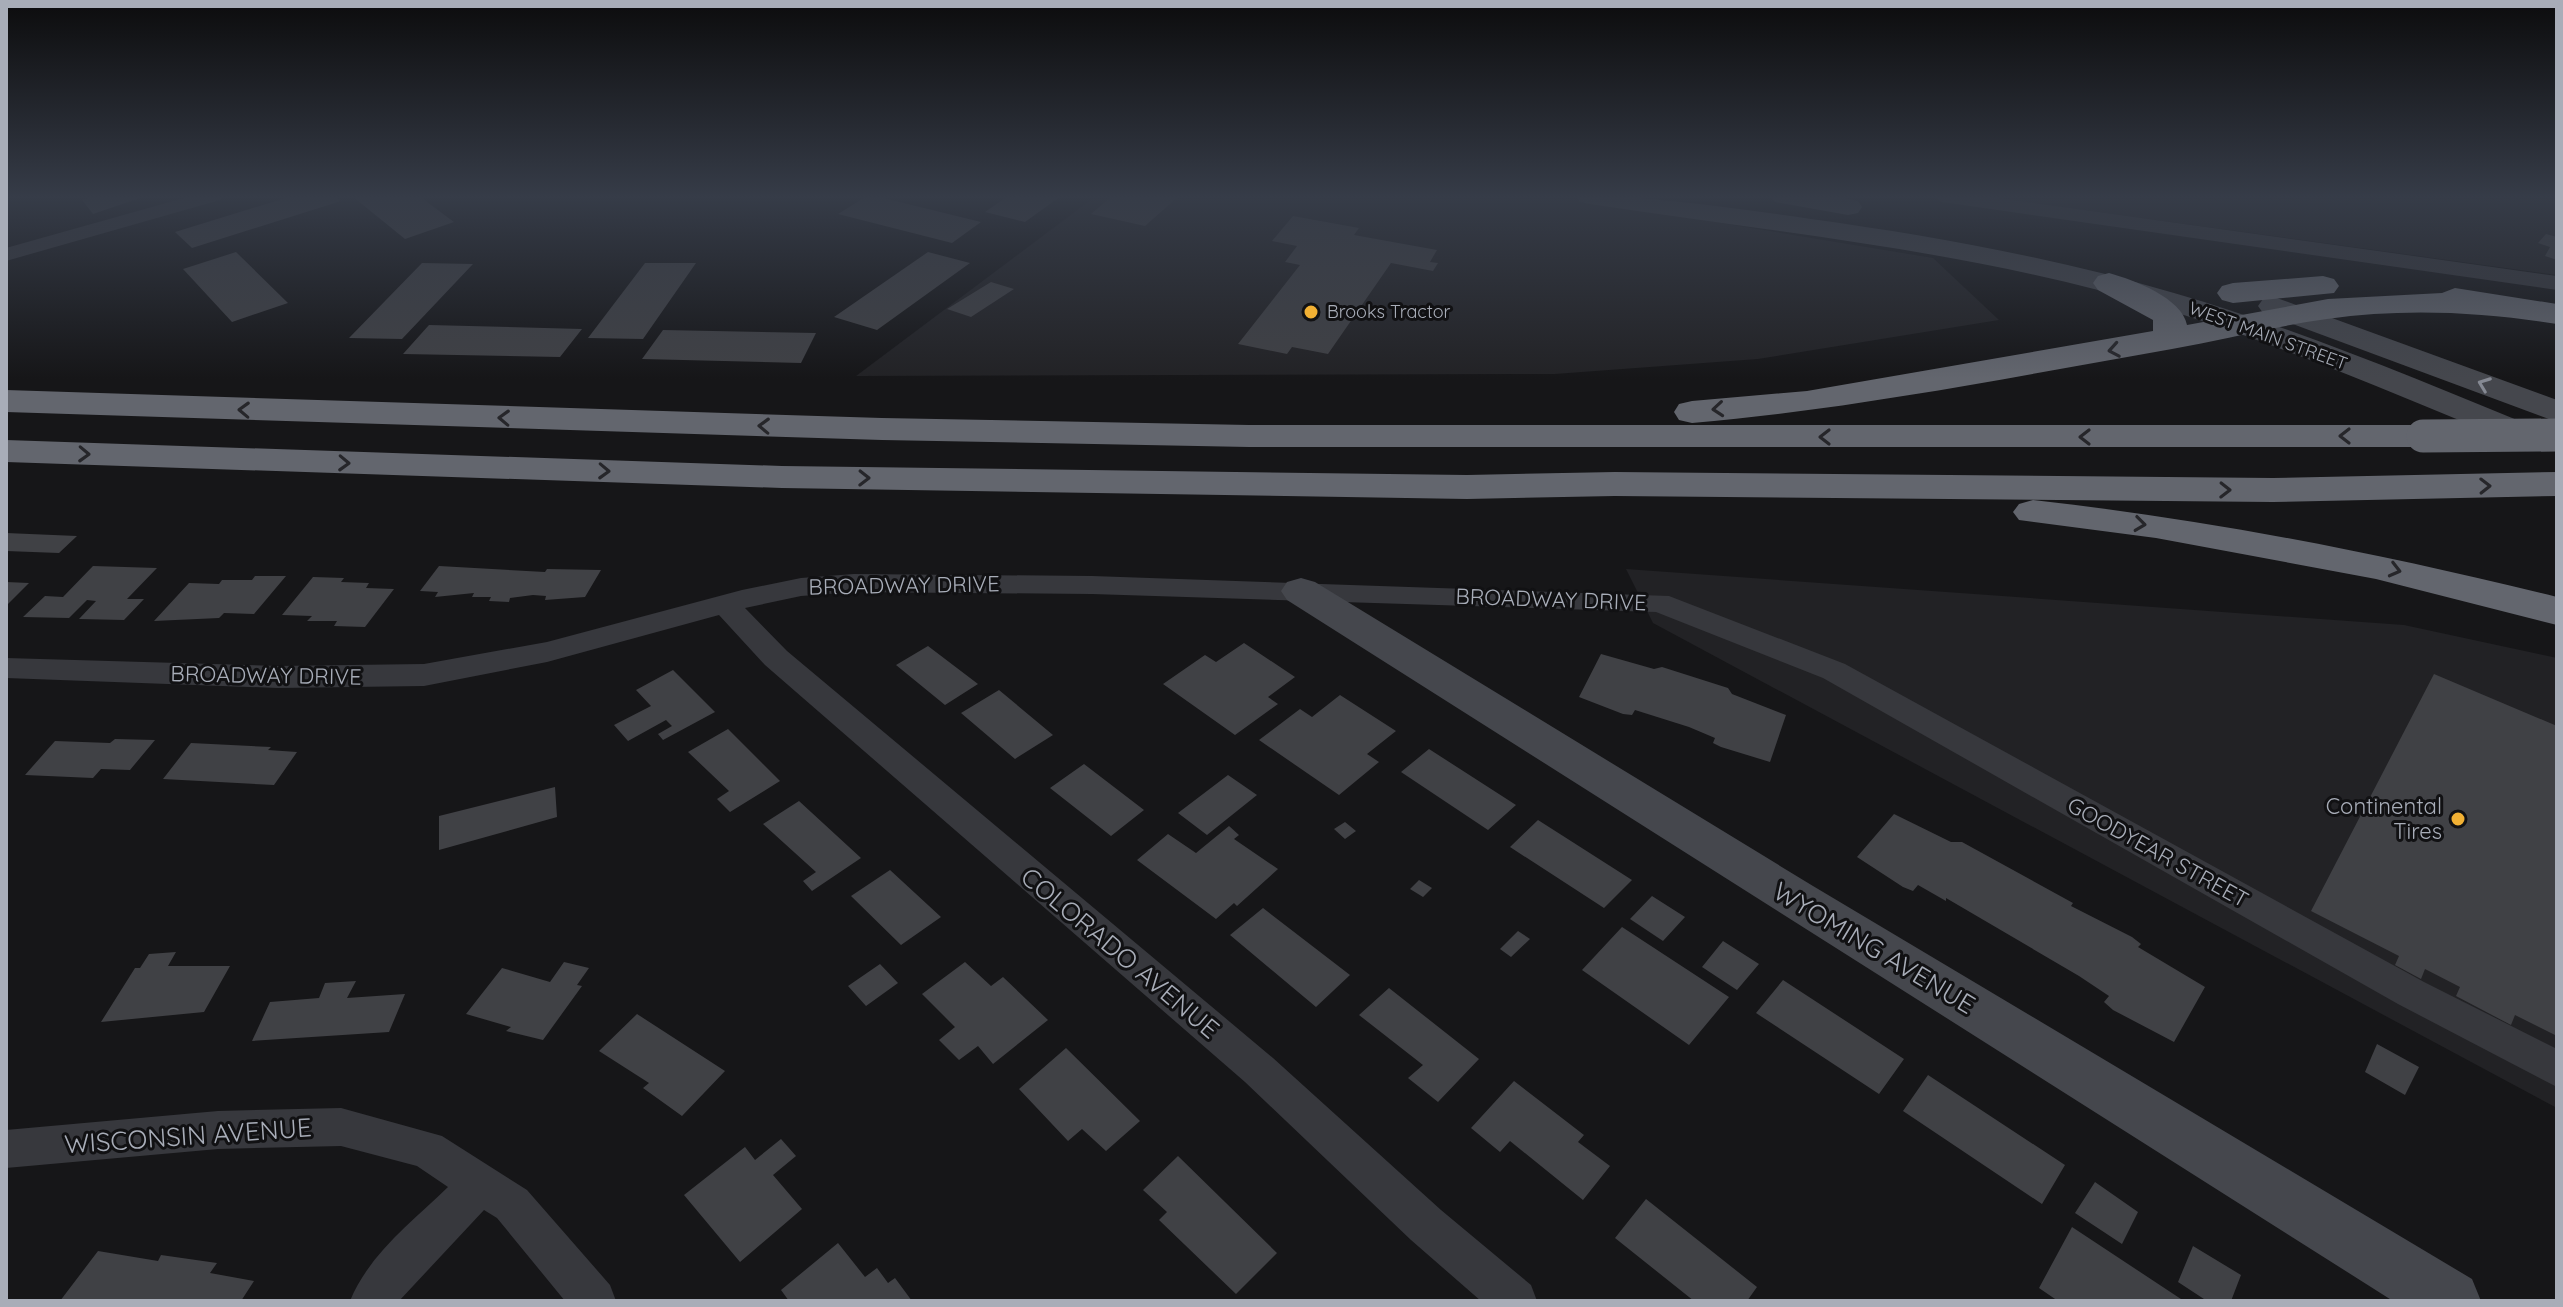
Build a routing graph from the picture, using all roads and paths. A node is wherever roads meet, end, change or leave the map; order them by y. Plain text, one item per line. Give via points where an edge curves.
1 (1983, 257) edge
2 (2095, 257) edge
3 (2373, 257) edge
4 (2109, 283) junction
5 (2557, 283) edge
6 (2233, 293) junction
7 (2484, 304) junction
8 (2557, 314) edge
9 (2303, 316) junction
10 (2246, 326) junction
11 (2168, 340) junction
12 (6, 401) edge
13 (2557, 412) edge
14 (982, 431) junction
15 (2557, 435) edge
16 (2557, 447) edge
17 (6, 451) edge
18 (1615, 484) junction
19 (2557, 484) edge
20 (1301, 591) junction
21 (725, 604) junction
22 (2557, 611) edge
23 (1757, 639) joint
24 (6, 668) edge
25 (2557, 1069) edge
26 (6, 1149) edge
27 (480, 1184) junction
28 (372, 1301) edge
29 (594, 1301) edge
30 (1515, 1301) edge
31 (2450, 1301) edge

1 - 4 main road, WEST MAIN STREET
2 - 6 main road, WEST MAIN STREET
3 - 5 street
4 - 10 main road, WEST MAIN STREET
4 - 11 highway via 2169,316
6 - 7 highway via 2352,286
6 - 9 main road, WEST MAIN STREET
7 - 8 highway
7 - 9 highway via 2373,304
9 - 10 highway
13 -> 9 main road, WEST MAIN STREET
10 - 11 highway
10 - 16 main road, WEST MAIN STREET
11 -> 14 highway via 1807,402 1654,415
14 -> 12 highway
15 -> 14 highway, bridge via 1444,437
17 -> 18 highway via 782,477 1467,487
18 -> 19 highway via 2257,490
18 -> 22 highway via 1963,504 2156,526 2376,566
20 - 21 street, BROADWAY DRIVE via 854,583 801,587
20 - 23 street, BROADWAY DRIVE via 1659,603
20 - 31 main road, WYOMING AVENUE
21 - 24 street, BROADWAY DRIVE via 547,652 424,675 278,677
21 - 30 street, COLORADO AVENUE via 776,658 1259,1070
23 - 25 street, GOODYEAR STREET via 1834,671
26 - 27 street, WISCONSIN AVENUE via 218,1130 341,1127 427,1150
27 - 28 street via 395,1269
27 - 29 street, WISCONSIN AVENUE via 512,1204

